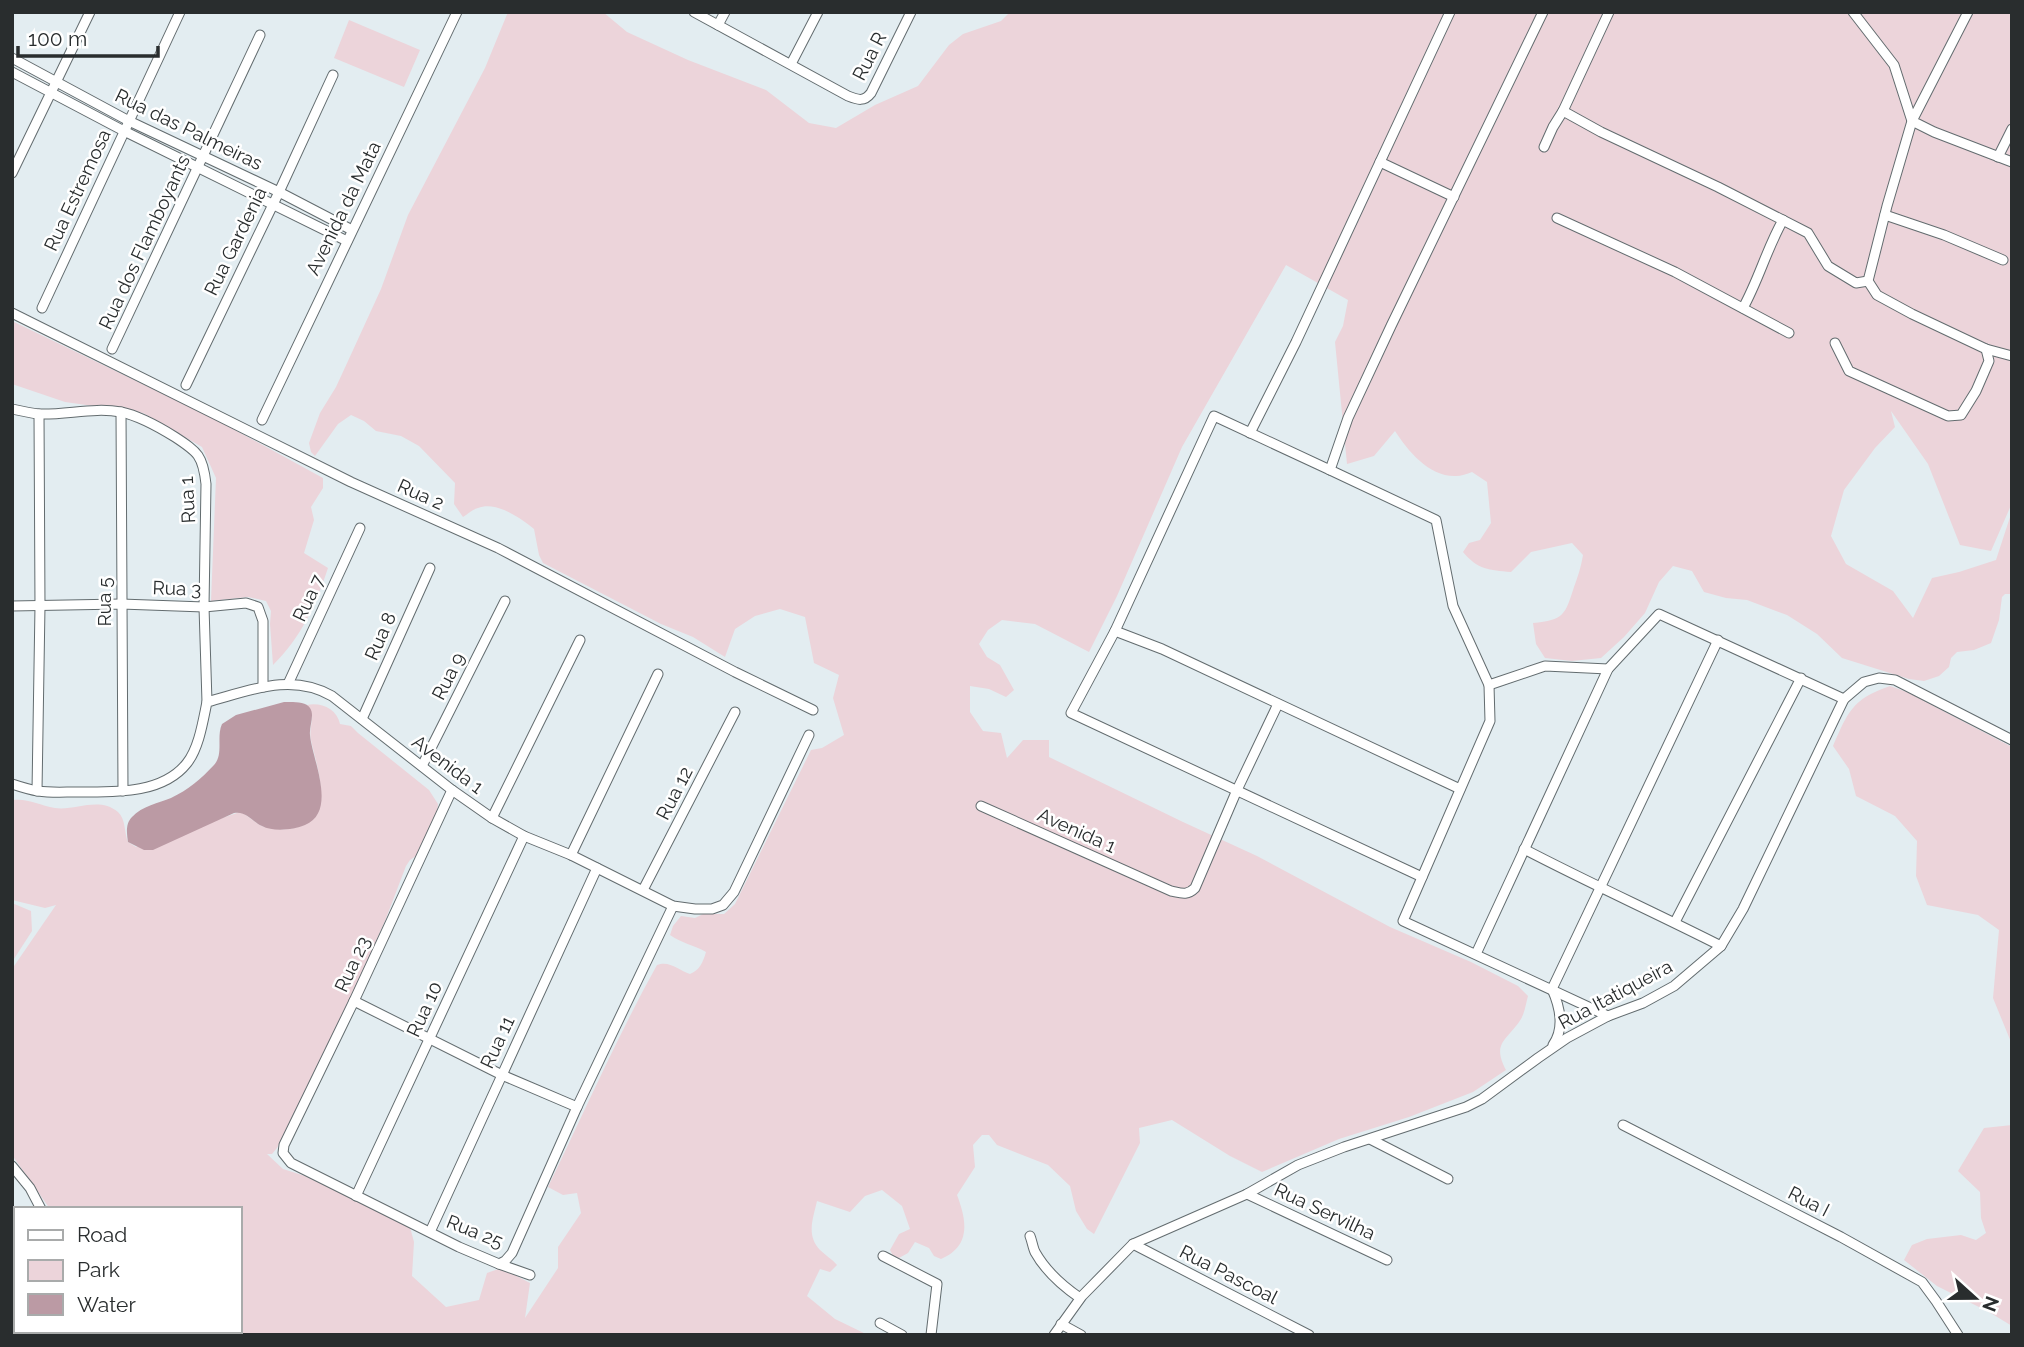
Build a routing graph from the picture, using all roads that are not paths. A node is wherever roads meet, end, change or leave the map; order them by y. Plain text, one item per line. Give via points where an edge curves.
1 (90, 12) edge
2 (180, 12) edge
3 (457, 12) edge
4 (694, 12) edge
5 (725, 12) edge
6 (818, 12) edge
7 (911, 12) edge
8 (1450, 12) edge
9 (1544, 12) edge
10 (1609, 12) edge
11 (1853, 12) edge
12 (1866, 12) edge
13 (1968, 12) edge
14 (1861, 24) junction
15 (718, 25) junction
16 (260, 35) dead end
17 (12, 58) edge
18 (791, 64) junction
19 (12, 72) edge
20 (333, 75) dead end
21 (55, 82) junction
22 (50, 93) junction
23 (1563, 111) junction
24 (129, 121) junction
25 (1912, 121) junction
26 (2012, 129) edge
27 (124, 131) junction
28 (1544, 147) dead end
29 (204, 157) junction
30 (1998, 157) junction
31 (1380, 162) junction
32 (2012, 162) edge
33 (199, 167) junction
34 (12, 173) edge
35 (279, 192) junction
36 (1454, 197) junction
37 (272, 205) junction
38 (1885, 215) junction
39 (1557, 218) dead end
40 (1783, 220) junction
41 (352, 230) junction
42 (346, 242) junction
43 (2003, 260) dead end
44 (1868, 281) junction
45 (42, 308) dead end
46 (1743, 308) junction
47 (12, 313) edge
48 (1789, 333) dead end
49 (1835, 343) dead end
50 (112, 349) dead end
51 (1986, 349) junction
52 (2012, 356) edge
53 (186, 385) dead end
54 (12, 410) edge
55 (121, 412) junction
56 (39, 414) junction
57 (262, 420) dead end
58 (1250, 433) junction
59 (1330, 470) junction
60 (360, 528) dead end
61 (430, 568) dead end
62 (505, 601) dead end
63 (121, 604) junction
64 (12, 606) edge
65 (40, 606) junction
66 (204, 607) junction
67 (1115, 631) junction
68 (580, 640) dead end
69 (1717, 640) junction
70 (1608, 669) junction
71 (658, 674) dead end
72 (1801, 678) junction
73 (288, 684) junction
74 (1489, 685) junction
75 (263, 687) junction
76 (1844, 699) junction
77 (206, 702) junction
78 (1278, 704) junction
79 (813, 710) dead end
80 (736, 712) dead end
81 (362, 719) junction
82 (809, 735) dead end
83 (2012, 740) edge
84 (422, 766) junction
85 (12, 784) edge
86 (1460, 789) junction
87 (452, 790) junction
88 (1237, 790) junction
89 (37, 791) junction
90 (123, 792) junction
91 (981, 806) dead end
92 (492, 818) junction
93 (524, 836) junction
94 (1524, 849) junction
95 (570, 855) junction
96 (597, 868) junction
97 (1422, 877) junction
98 (1600, 888) junction
99 (643, 890) junction
100 (673, 906) junction
101 (1675, 922) junction
102 (1721, 946) junction
103 (1476, 954) junction
104 (1552, 989) junction
105 (354, 1002) junction
106 (1608, 1016) junction
107 (429, 1039) junction
108 (1538, 1058) junction
109 (502, 1075) junction
110 (577, 1107) junction
111 (1623, 1125) dead end
112 (1370, 1139) junction
113 (283, 1153) joint
114 (12, 1166) edge
115 (1448, 1179) dead end
116 (1247, 1194) junction
117 (356, 1196) junction
118 (40, 1207) edge
119 (430, 1232) junction
120 (1030, 1236) dead end
121 (1133, 1244) junction
122 (883, 1256) dead end
123 (1387, 1260) dead end
124 (499, 1264) junction
125 (530, 1275) dead end
126 (1080, 1298) junction
127 (880, 1323) dead end
128 (1061, 1324) junction
129 (902, 1335) edge
130 (932, 1335) edge
131 (1054, 1335) edge
132 (1082, 1335) edge
133 (1309, 1335) edge
134 (1958, 1335) edge

1 - 21 street
2 - 24 street, Rua Estremosa
3 - 41 street, Avenida da Mata
4 - 15 street
5 - 15 street
6 - 18 street
7 - 18 street, Rua R via 868,96 859,100
8 - 31 street
9 - 36 street
10 - 23 street
11 - 14 street
12 - 14 street
13 - 25 street
14 - 25 street via 1894,65
15 - 18 street
16 - 29 street, Rua dos Flamboyants
17 - 21 street, Rua das Palmeiras
19 - 22 street, Rua das Palmeiras
20 - 35 street, Rua Gardenia
21 - 22 street
21 - 24 street, Rua das Palmeiras
22 - 27 street, Rua das Palmeiras
22 - 34 street
23 - 28 street
23 - 40 street
24 - 27 street, Rua Estremosa
24 - 29 street, Rua das Palmeiras
25 - 30 street
25 - 38 street
26 - 30 street
27 - 33 street, Rua das Palmeiras
27 - 45 street, Rua Estremosa
29 - 33 street, Rua dos Flamboyants
29 - 35 street, Rua das Palmeiras
30 - 32 street
31 - 36 street
31 - 58 street
33 - 37 street, Rua das Palmeiras
33 - 50 street, Rua dos Flamboyants
35 - 37 street, Rua Gardenia
35 - 41 street, Rua das Palmeiras
36 - 59 street via 1348,418
37 - 42 street, Rua das Palmeiras
37 - 53 street, Rua Gardenia
38 - 43 street
38 - 44 street
39 - 46 street
40 - 44 street via 1808,233 1837,272 1856,283
40 - 46 street
41 - 42 street, Avenida da Mata
42 - 57 street, Avenida da Mata
44 - 51 street via 1877,295
46 - 48 street
47 - 79 street, Rua 2 via 351,482 498,548
49 - 51 street via 1849,370 1948,416 1961,415 1976,391 1989,361
51 - 52 street
54 - 56 street, Rua 1
55 - 56 street, Rua 1
55 - 63 street, Rua 5
55 - 66 street, Rua 1 via 153,424 198,453 206,484
56 - 65 street
58 - 59 street
58 - 67 street via 1214,416
59 - 74 street via 1436,520 1453,606
60 - 73 street, Rua 7
61 - 81 street, Rua 8
62 - 84 street, Rua 9
63 - 65 street, Rua 3
63 - 66 street, Rua 3
63 - 90 street, Rua 5
64 - 65 street, Rua 3
65 - 89 street
66 - 75 street, Rua 3 via 246,603 258,607 263,621
66 - 77 street, Rua 1
67 - 78 street
67 - 88 street via 1071,713
68 - 92 street
69 - 70 street via 1659,614
69 - 72 street
69 - 98 street
70 - 74 street via 1545,666
70 - 94 street
71 - 95 street
72 - 76 street
72 - 101 street
73 - 75 street, Avenida 1
73 - 81 street, Avenida 1 via 321,690
74 - 86 street via 1490,720
75 - 77 street, Avenida 1
76 - 83 street via 1864,682 1895,680
76 - 102 street, Rua Itatiqueira
77 - 90 street via 201,732 188,762 172,778
78 - 86 street
78 - 88 street, Avenida 1
80 - 99 street, Rua 12
81 - 84 street, Avenida 1
82 - 100 street, Avenida 1 via 734,892 723,905 712,909
84 - 87 street, Avenida 1
85 - 89 street
86 - 97 street
87 - 92 street, Avenida 1
87 - 105 street, Rua 23
88 - 91 street, Avenida 1 via 1195,888 1184,894
88 - 97 street
89 - 90 street
92 - 93 street, Avenida 1
93 - 95 street, Avenida 1
93 - 107 street, Rua 10
94 - 98 street
94 - 103 street
95 - 96 street, Avenida 1
96 - 99 street, Avenida 1
96 - 109 street, Rua 11
97 - 103 street via 1403,920
98 - 101 street
98 - 104 street
99 - 100 street, Avenida 1
100 - 110 street, Rua 25
101 - 102 street
102 - 106 street, Rua Itatiqueira via 1674,986
103 - 104 street
104 - 106 street
104 - 108 street via 1558,1002 1559,1038
105 - 107 street
105 - 113 street, Rua 23
106 - 108 street, Rua Itatiqueira
107 - 109 street
107 - 117 street, Rua 10
108 - 112 street, Rua Itatiqueira via 1466,1107
109 - 110 street
109 - 119 street, Rua 11
110 - 124 street, Rua 25 via 512,1254
111 - 134 street, Rua I via 1922,1282
112 - 115 street
112 - 116 street, Rua Itatiqueira via 1298,1166
113 - 117 street, Rua 25 via 291,1163
114 - 118 street
116 - 121 street, Rua Itatiqueira
116 - 123 street, Rua Servilha
117 - 119 street, Rua 25
119 - 124 street, Rua 25
120 - 126 street via 1048,1269
121 - 126 street, Rua Itatiqueira
121 - 133 street, Rua Pascoal
122 - 130 street via 937,1284
124 - 125 street
126 - 128 street, Rua Itatiqueira
127 - 129 street
128 - 131 street, Rua Itatiqueira
128 - 132 street

